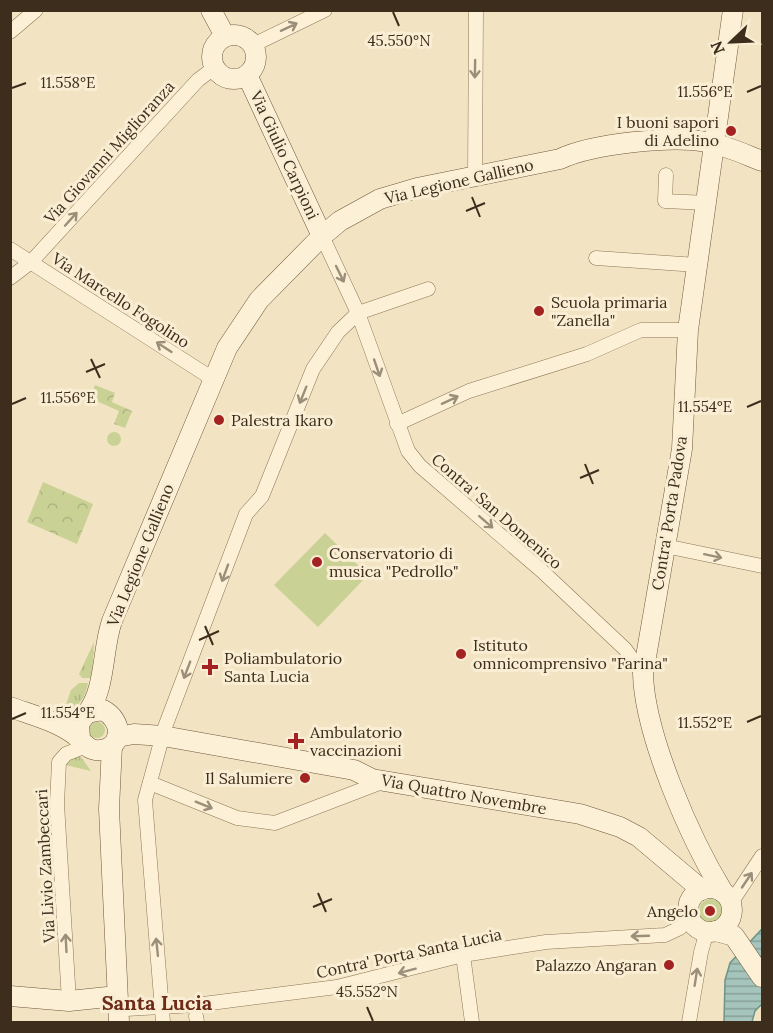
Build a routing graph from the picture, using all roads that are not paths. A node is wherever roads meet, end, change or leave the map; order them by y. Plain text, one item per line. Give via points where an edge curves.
1 (36, 10) edge
2 (211, 10) edge
3 (325, 10) edge
4 (476, 10) edge
5 (733, 10) edge
6 (10, 32) edge
7 (225, 36) junction
8 (253, 45) junction
9 (214, 68) junction
10 (248, 75) junction
11 (716, 144) junction
12 (762, 161) edge
13 (475, 176) junction
14 (666, 176) dead end
15 (707, 203) junction
16 (322, 236) junction
17 (10, 249) edge
18 (596, 258) dead end
19 (31, 262) junction
20 (697, 265) junction
21 (10, 278) edge
22 (428, 289) dead end
23 (358, 313) junction
24 (688, 330) junction
25 (213, 379) junction
26 (397, 424) junction
27 (665, 546) junction
28 (762, 564) edge
29 (104, 649) junction
30 (643, 674) junction
31 (10, 706) edge
32 (84, 716) junction
33 (56, 724) junction
34 (114, 729) junction
35 (154, 735) junction
36 (85, 745) junction
37 (354, 770) junction
38 (384, 780) junction
39 (150, 783) junction
40 (354, 792) junction
41 (109, 809) junction
42 (762, 856) edge
43 (666, 860) junction
44 (689, 910) junction
45 (723, 915) junction
46 (463, 955) junction
47 (762, 977) edge
48 (10, 996) edge
49 (69, 1001) junction
50 (163, 1006) junction
51 (122, 1013) edge
52 (163, 1023) edge
53 (471, 1023) edge
54 (689, 1023) edge

1 - 6 street
2 - 7 street
8 -> 3 street
4 -> 13 street
5 - 11 street, Contra' Porta Padova
7 - 8 street via 244,37
7 - 9 street via 214,45
8 - 10 street via 256,58
9 - 10 street via 227,78
19 -> 9 street, Via Giovanni Miglioranza via 198,80
10 - 16 street, Via Giulio Carpioni
11 - 12 street, Via Legione Gallieno
11 - 13 street, Via Legione Gallieno via 702,141 603,145 560,159
11 - 15 street, Contra' Porta Padova
13 - 16 street, Via Legione Gallieno via 380,199
14 - 15 street via 665,201
15 - 20 street, Contra' Porta Padova
16 -> 23 street, Contra' San Domenico
16 - 25 street, Via Legione Gallieno via 259,300 227,348
17 - 19 street, Via Marcello Fogolino
18 - 20 street
19 - 21 street, Via Giovanni Miglioranza
25 -> 19 street, Via Marcello Fogolino
20 - 24 street, Contra' Porta Padova
22 - 23 street
23 -> 26 street, Contra' San Domenico
23 -> 35 street via 338,332 313,369 261,496 246,514 217,596
26 -> 24 street via 469,391 587,354 641,330
24 - 27 street, Contra' Porta Padova via 682,449
25 - 29 street, Via Legione Gallieno via 112,621
26 -> 30 street, Contra' San Domenico via 408,451 420,466 542,571 625,649
27 -> 28 street
27 - 30 street, Contra' Porta Padova
29 - 32 street, Via Legione Gallieno via 96,696
29 - 34 street, Via Legione Gallieno
30 - 45 street, Contra' Porta Padova via 644,697 656,741
31 - 33 street
32 - 33 street
32 - 34 street via 103,710
32 - 36 street via 78,728
33 - 36 street
34 - 35 street, Via Quattro Novembre
34 - 36 street via 98,751
34 - 41 street, Via Legione Gallieno
35 - 37 street, Via Quattro Novembre
35 - 39 street
36 - 41 street via 101,772
49 -> 36 street, Via Livio Zambeccari via 58,768 66,754
37 - 38 street, Via Quattro Novembre
37 - 40 street
38 - 40 street
38 - 43 street, Via Quattro Novembre via 580,814 639,837
39 -> 40 street via 237,818 275,823
50 -> 39 street via 146,828 145,800
41 - 51 street
45 -> 42 street
43 - 44 street, Via Quattro Novembre
43 - 45 street, Via Quattro Novembre
44 - 45 street via 691,900
44 - 45 street, Via Quattro Novembre via 694,925
44 -> 46 street, Contra' Porta Santa Lucia via 680,928 664,935 546,942
45 - 47 street
54 -> 45 street via 700,952
46 -> 50 street, Contra' Porta Santa Lucia via 337,987
46 - 53 street
48 - 49 street
49 - 51 street
50 - 51 street, Contra' Porta Santa Lucia
50 - 52 street

